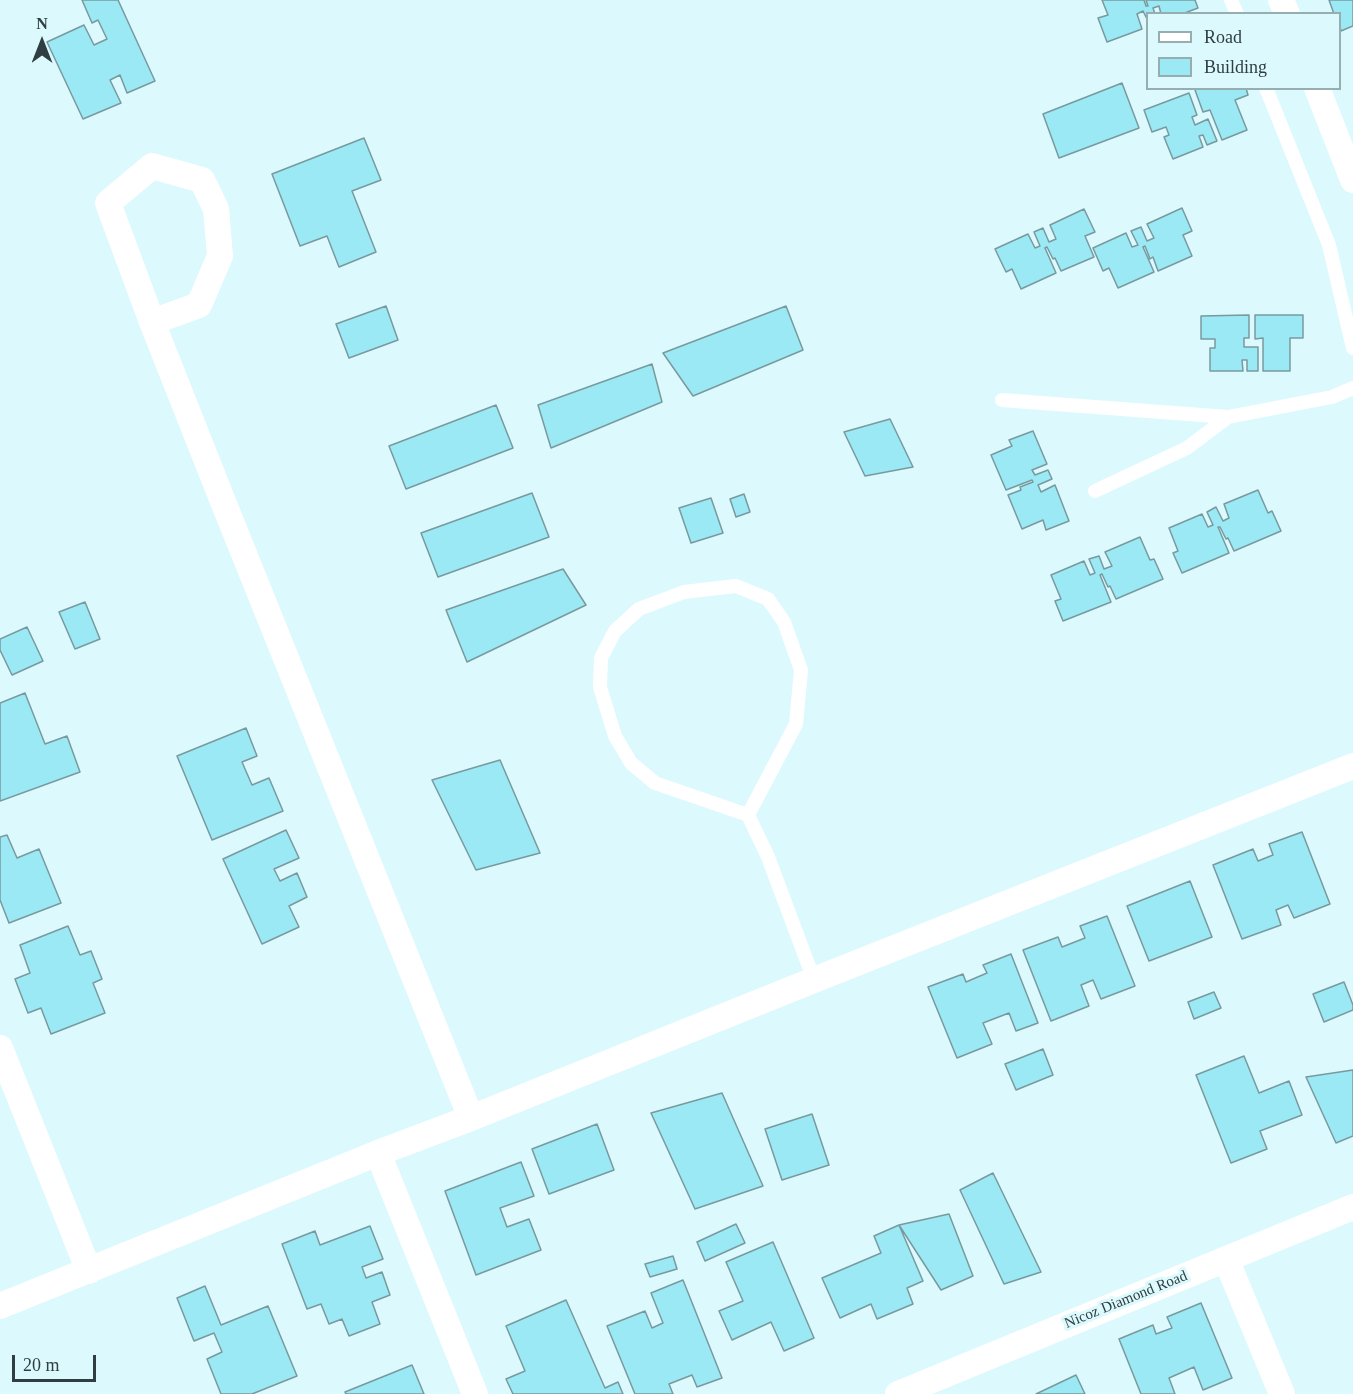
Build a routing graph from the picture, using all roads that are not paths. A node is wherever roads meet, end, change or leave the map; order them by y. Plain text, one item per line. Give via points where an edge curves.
1 (1267, 90) edge
2 (1318, 90) edge
3 (1353, 180) edge
4 (152, 322) junction
5 (1353, 348) edge
6 (1353, 388) edge
7 (1002, 400) dead end
8 (1228, 417) junction
9 (1095, 491) dead end
10 (1353, 766) edge
11 (748, 815) junction
12 (814, 980) junction
13 (0, 1048) edge
14 (471, 1118) junction
15 (378, 1153) junction
16 (1353, 1207) edge
17 (1226, 1259) junction
18 (89, 1271) junction
19 (0, 1306) edge
20 (475, 1394) edge
21 (898, 1394) edge
22 (1282, 1394) edge

1 - 5 lane via 1329,245
2 - 3 street
4 - 4 street via 199,305 220,256 216,209 202,180 152,166 108,203
4 - 14 street
6 - 8 lane via 1332,398
7 - 8 lane
8 - 9 lane via 1187,448
10 - 12 street
11 - 11 lane via 796,724 801,670 784,622 768,599 736,586 684,592 639,609 615,631 601,658 600,687 615,736 631,764 655,783
11 - 12 lane
12 - 14 street
13 - 18 street
14 - 15 street
15 - 18 street
15 - 20 street
16 - 17 street, Nicoz Diamond Road
17 - 21 street, Nicoz Diamond Road
17 - 22 street
18 - 19 street

